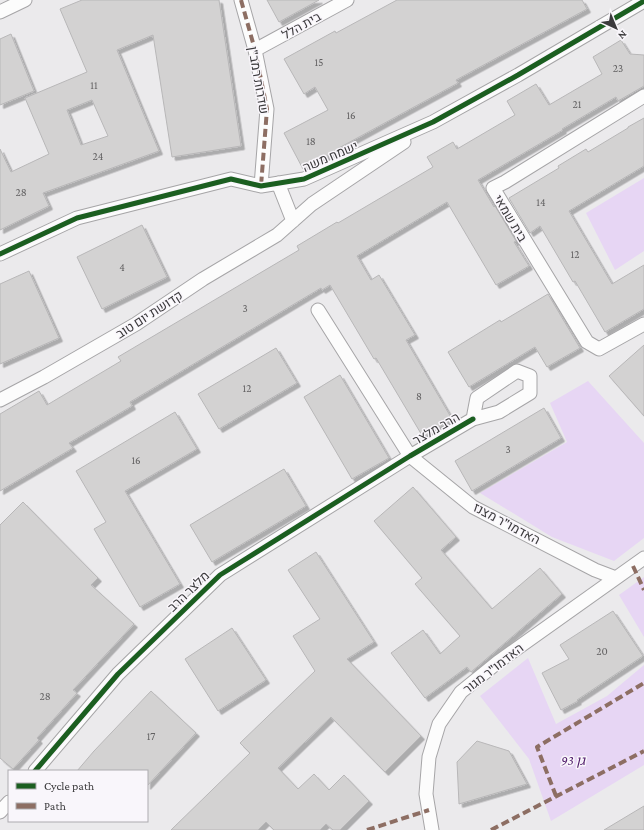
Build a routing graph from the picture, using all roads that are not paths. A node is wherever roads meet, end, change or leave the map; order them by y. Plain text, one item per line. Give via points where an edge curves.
1 (25, 0) edge
2 (241, 0) edge
3 (347, 0) edge
4 (644, 1) edge
5 (0, 12) edge
6 (255, 50) junction
7 (644, 96) edge
8 (433, 122) junction
9 (278, 183) junction
10 (261, 186) junction
11 (293, 221) junction
12 (0, 254) edge
13 (318, 310) dead end
14 (644, 324) edge
15 (0, 400) edge
16 (473, 419) dead end
17 (410, 456) junction
18 (644, 558) edge
19 (616, 578) junction
20 (36, 770) edge
21 (8, 803) edge
22 (0, 812) edge
23 (432, 830) edge

1 - 5 street
2 - 6 street, שדרות רמב"ן
3 - 6 street, בית הלל
4 - 8 street, ישמח משה
6 - 10 street, שדרות רמב"ן via 267,109
7 - 14 street, בית שמאי via 493,188 587,342 599,349
8 - 9 street, ישמח משה via 304,180
8 - 11 street, ישמח משה via 312,204
9 - 10 street, ישמח משה
9 - 11 street
10 - 12 street, ישמח משה via 231,179 77,218
11 - 15 street, קדושת יום טוב via 277,235 203,279 136,324
13 - 17 street, האדמו"ר מצנז
16 - 17 street, הרב מלצר
17 - 19 street, האדמו"ר מצנז via 473,507 595,570
17 - 20 street, מלצר הרב via 220,575 118,674
18 - 19 street, האדמו"ר מגור
19 - 23 street, האדמו"ר מגור via 498,662 461,692 439,724 429,757 426,794
21 - 22 street

